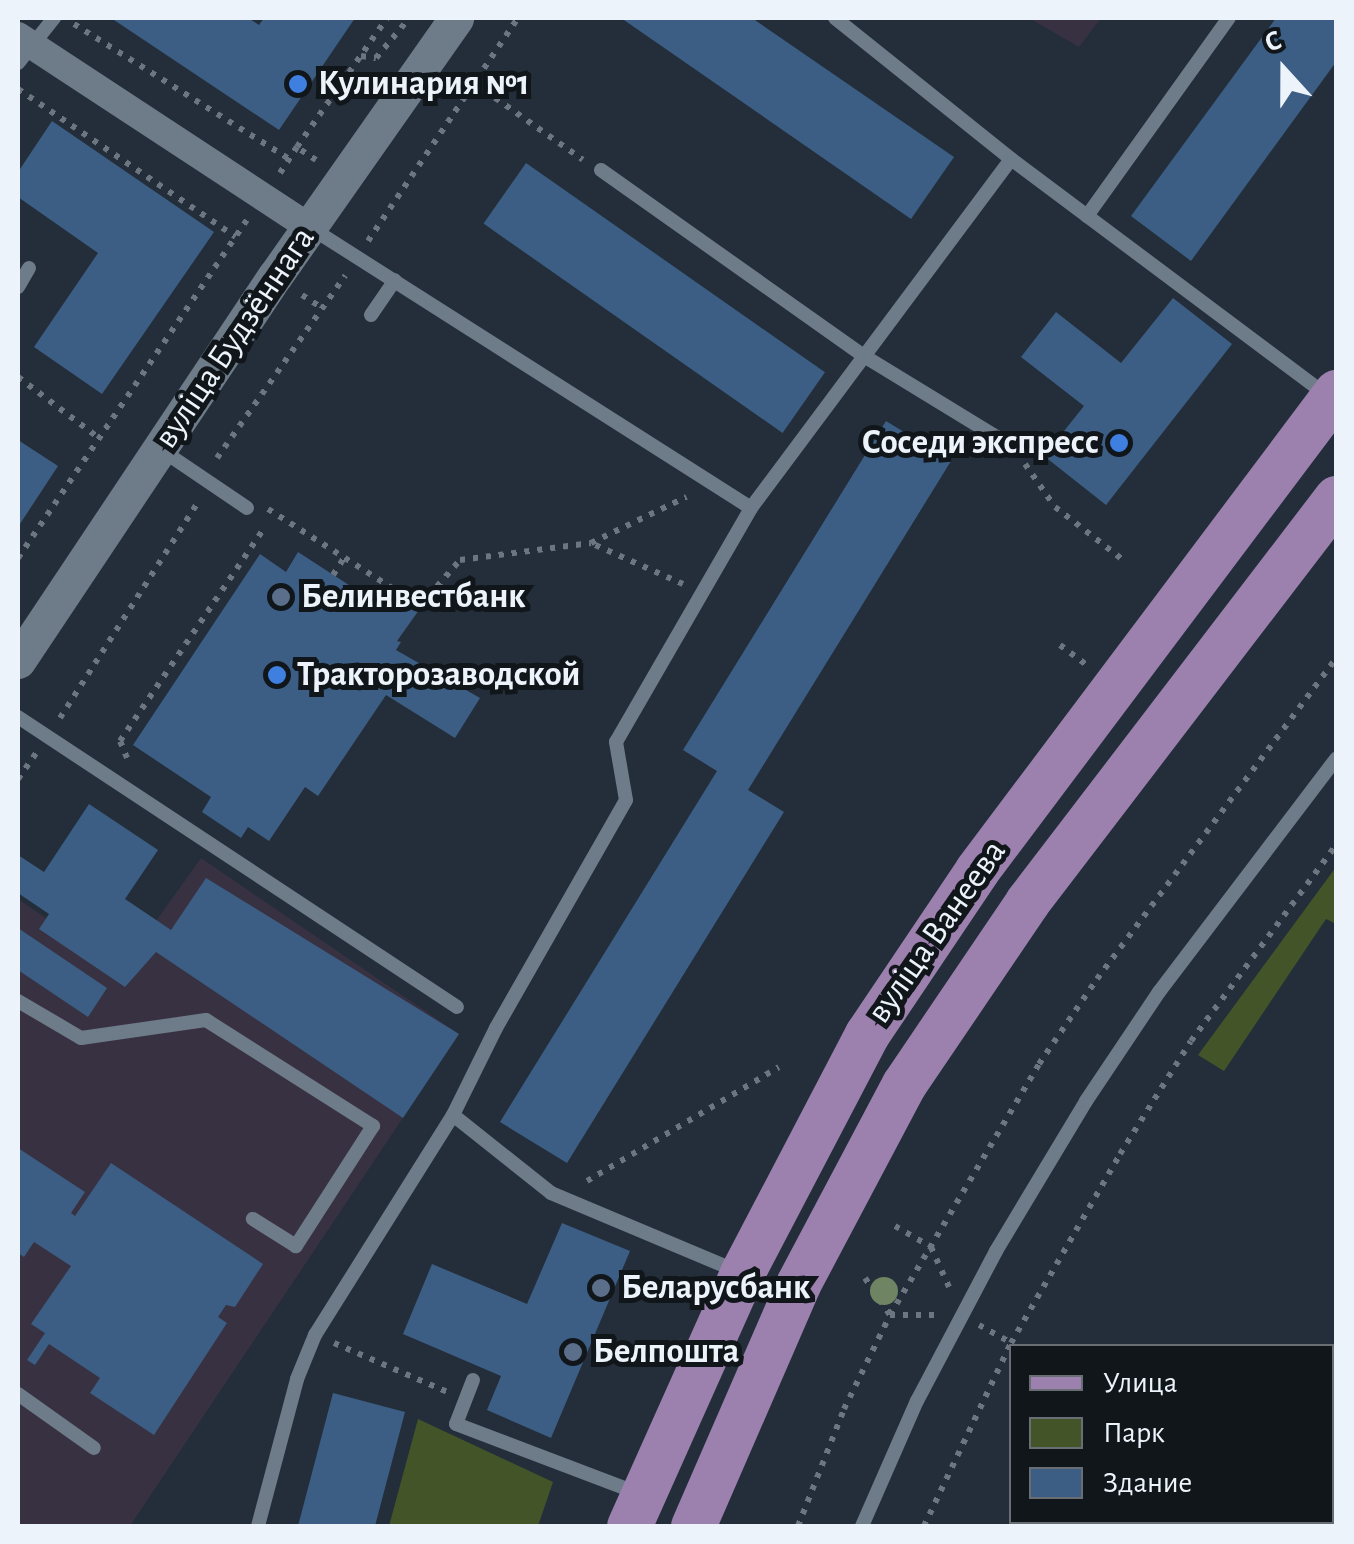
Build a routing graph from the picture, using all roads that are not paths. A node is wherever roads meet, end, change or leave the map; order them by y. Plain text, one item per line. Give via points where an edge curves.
1 (54, 18) edge
2 (456, 18) edge
3 (835, 18) edge
4 (1229, 18) edge
5 (22, 48) edge
6 (1011, 160) junction
7 (601, 170) dead end
8 (1088, 216) junction
9 (310, 228) junction
10 (30, 268) dead end
11 (395, 280) junction
12 (18, 287) edge
13 (371, 316) dead end
14 (864, 356) junction
15 (1334, 395) edge
16 (1014, 447) road end
17 (160, 448) junction
18 (1336, 498) edge
19 (253, 505) road end
20 (750, 508) junction
21 (18, 661) edge
22 (18, 717) edge
23 (1336, 759) edge
24 (18, 1000) edge
25 (458, 1007) dead end
26 (453, 1116) junction
27 (252, 1219) dead end
28 (742, 1273) junction
29 (473, 1380) dead end
30 (18, 1394) edge
31 (94, 1448) dead end
32 (636, 1511) edge
33 (258, 1526) edge
34 (693, 1526) edge
35 (862, 1526) edge

1 - 5 lane
2 - 9 street, вуліца Будзённага
3 - 6 lane
4 - 8 lane
5 - 9 street
6 - 8 lane
6 - 14 lane
7 - 14 lane
8 - 15 lane
9 - 11 lane
9 - 17 street, вуліца Будзённага
10 - 12 lane
11 - 13 lane
11 - 20 lane
14 - 16 lane
14 - 20 lane
15 - 28 main road, вуліца Ванеева via 1000,839 900,984
17 - 19 lane
17 - 21 street, вуліца Будзённага
18 - 34 main road, вуліца Ванеева via 1027,902 904,1084 798,1284
20 - 26 lane via 616,742 626,800
22 - 25 lane
23 - 35 lane via 1159,992 1086,1101 962,1315
24 - 27 lane via 81,1038 206,1020 373,1126 296,1246
26 - 28 lane via 562,1197
26 - 33 lane via 315,1335 296,1379
28 - 32 main road, вуліца Ванеева
29 - 32 lane via 456,1424
30 - 31 lane

